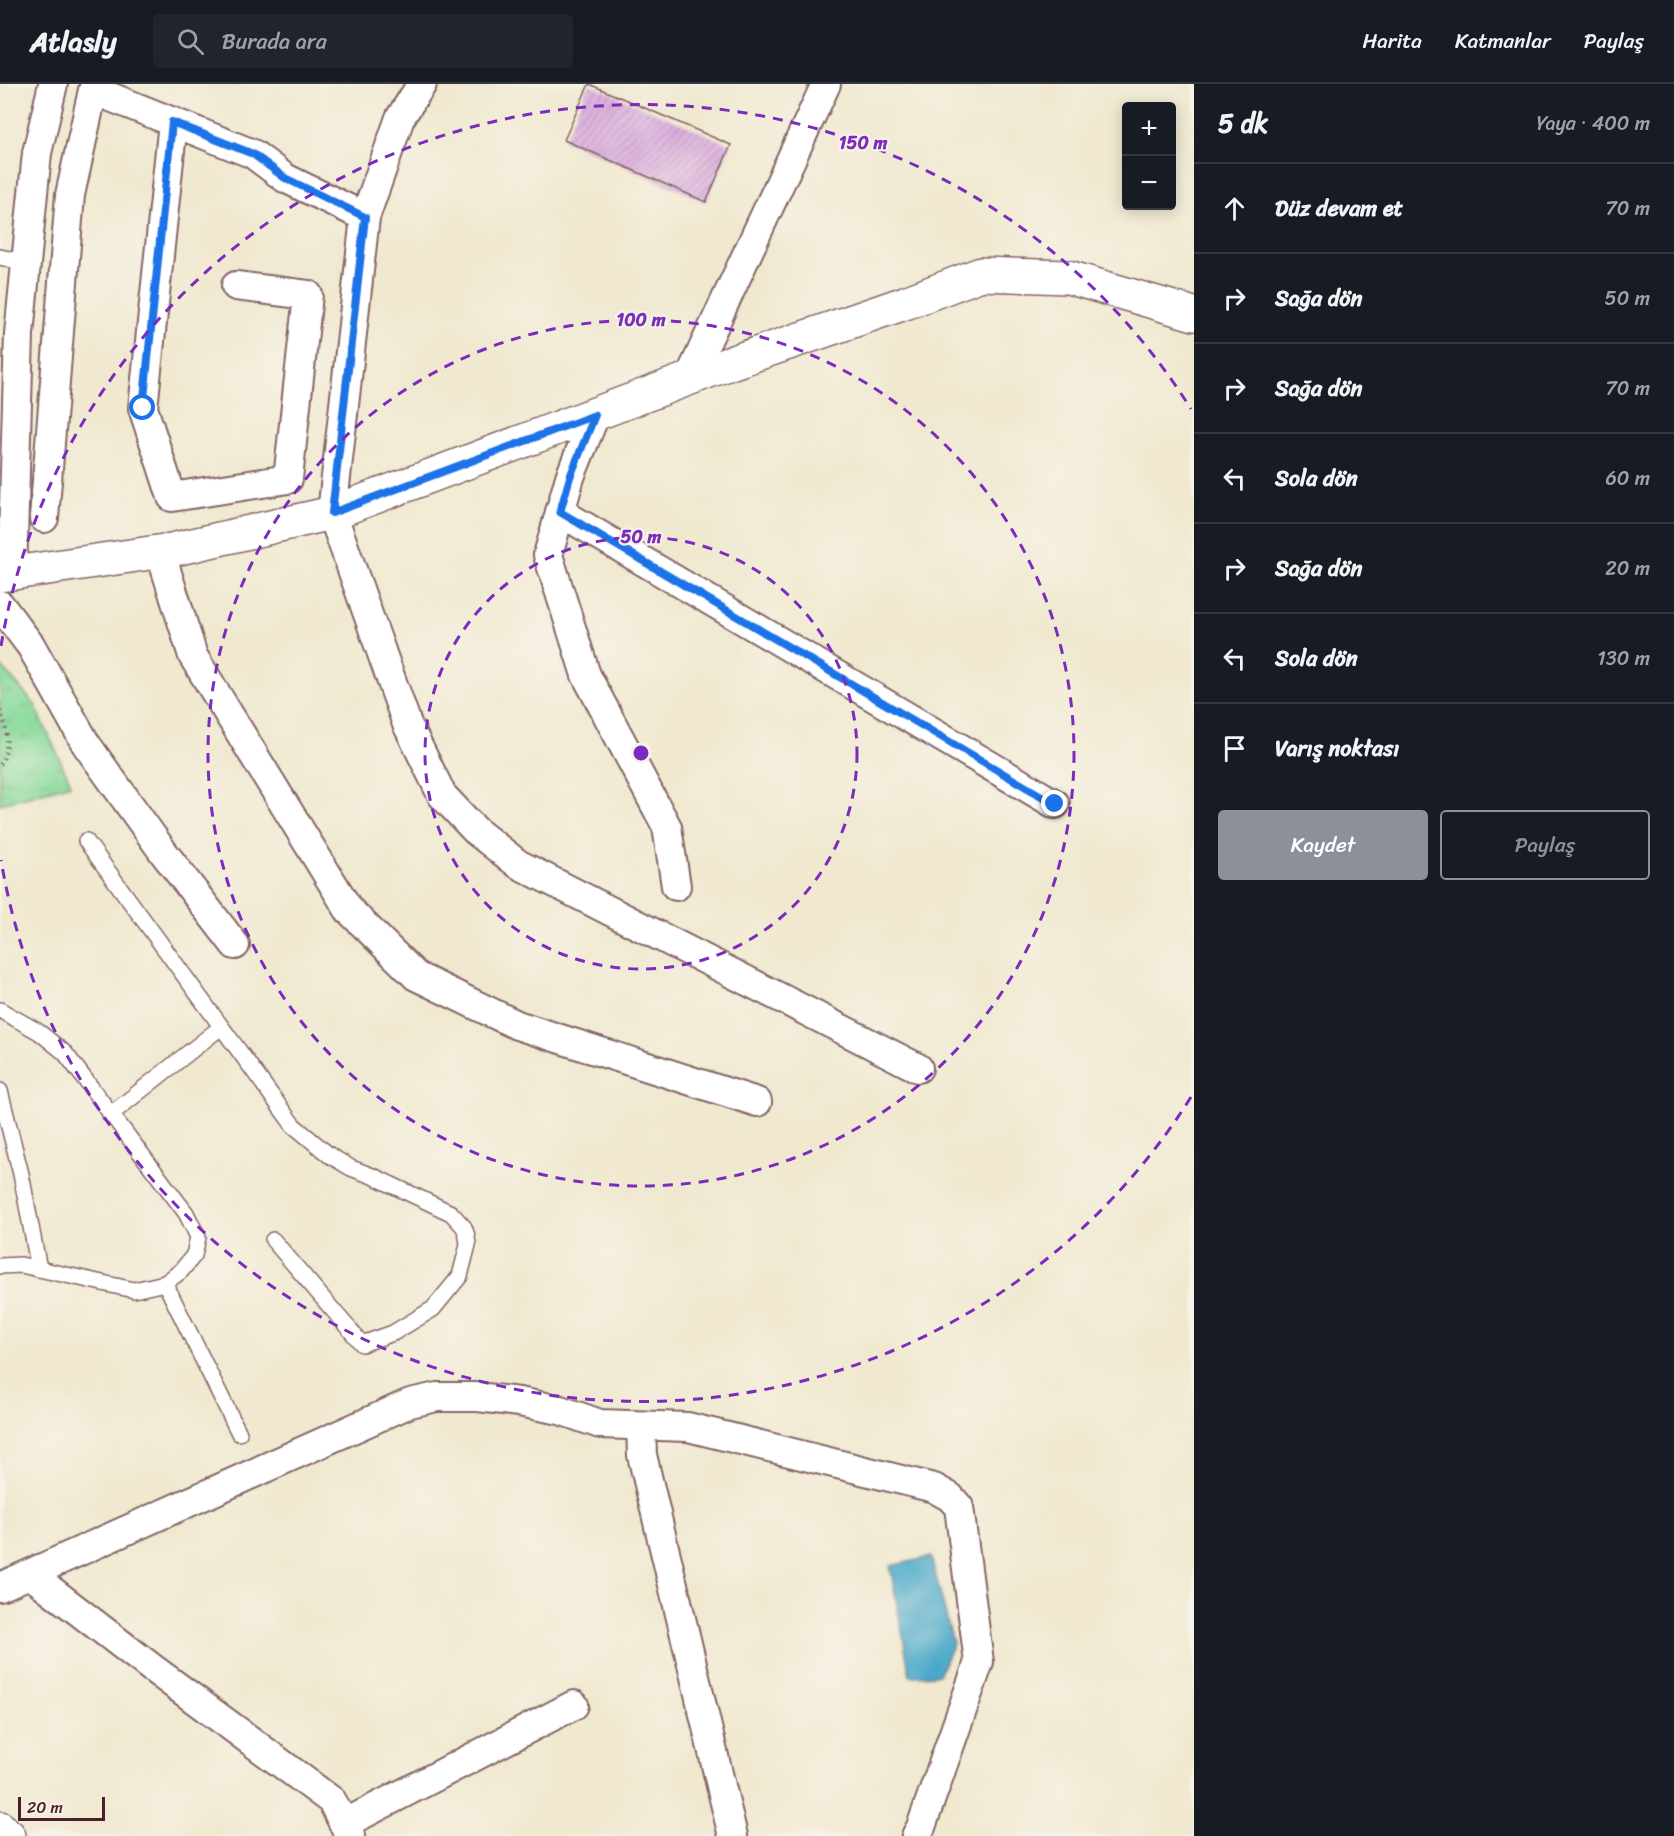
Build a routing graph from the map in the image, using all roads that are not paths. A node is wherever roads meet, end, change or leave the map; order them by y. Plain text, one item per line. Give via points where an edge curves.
1 (53, 84) edge
2 (422, 84) edge
3 (826, 84) edge
4 (172, 122) junction
5 (365, 217) junction
6 (13, 260) edge
7 (236, 286) dead end
8 (1194, 314) edge
9 (689, 379) junction
10 (595, 415) junction
11 (560, 512) junction
12 (332, 513) junction
13 (44, 518) dead end
14 (160, 551) junction
15 (6, 574) edge
16 (0, 605) edge
17 (1055, 804) dead end
18 (86, 841) dead end
19 (676, 886) dead end
20 (235, 945) dead end
21 (0, 1010) edge
22 (221, 1027) junction
23 (918, 1068) dead end
24 (0, 1091) edge
25 (757, 1102) dead end
26 (110, 1115) junction
27 (273, 1240) dead end
28 (0, 1266) edge
29 (39, 1269) junction
30 (165, 1283) junction
31 (641, 1426) junction
32 (239, 1433) dead end
33 (30, 1574) junction
34 (0, 1587) edge
35 (574, 1705) dead end
36 (0, 1828) edge
37 (347, 1830) edge
38 (9, 1836) edge
39 (733, 1836) edge
40 (916, 1836) edge

1 - 6 street
2 - 5 street via 400,118
3 - 9 street
4 - 5 street via 253,154 285,178
4 - 7 street via 143,408 172,497 288,479 308,295
4 - 13 street via 93,90 70,195
5 - 12 street
6 - 15 street via 19,334
8 - 9 street via 1068,277 981,274
9 - 10 street
10 - 11 street
10 - 12 street
11 - 17 street
11 - 19 street via 548,555 586,675 667,827
12 - 14 street
12 - 23 street via 407,724 442,795 476,831 518,864
14 - 15 street
14 - 25 street via 193,656 349,910 416,976 517,1025
16 - 20 street via 31,646 86,744
18 - 22 lane
21 - 26 lane via 39,1032 65,1053
22 - 26 lane
22 - 27 lane via 292,1125 310,1141 351,1168 451,1213 464,1227 468,1245 460,1276 433,1309 393,1333 362,1344
24 - 29 lane
26 - 30 lane via 186,1213 198,1237 194,1255 182,1271
28 - 29 lane
29 - 30 lane via 134,1290
30 - 32 lane
31 - 33 street via 600,1424 550,1408 478,1397 437,1397 410,1403
31 - 39 street via 642,1455
31 - 40 street via 688,1427 923,1485 942,1492 958,1507 979,1662
33 - 34 street
33 - 37 street via 332,1801
35 - 37 street
36 - 38 street

